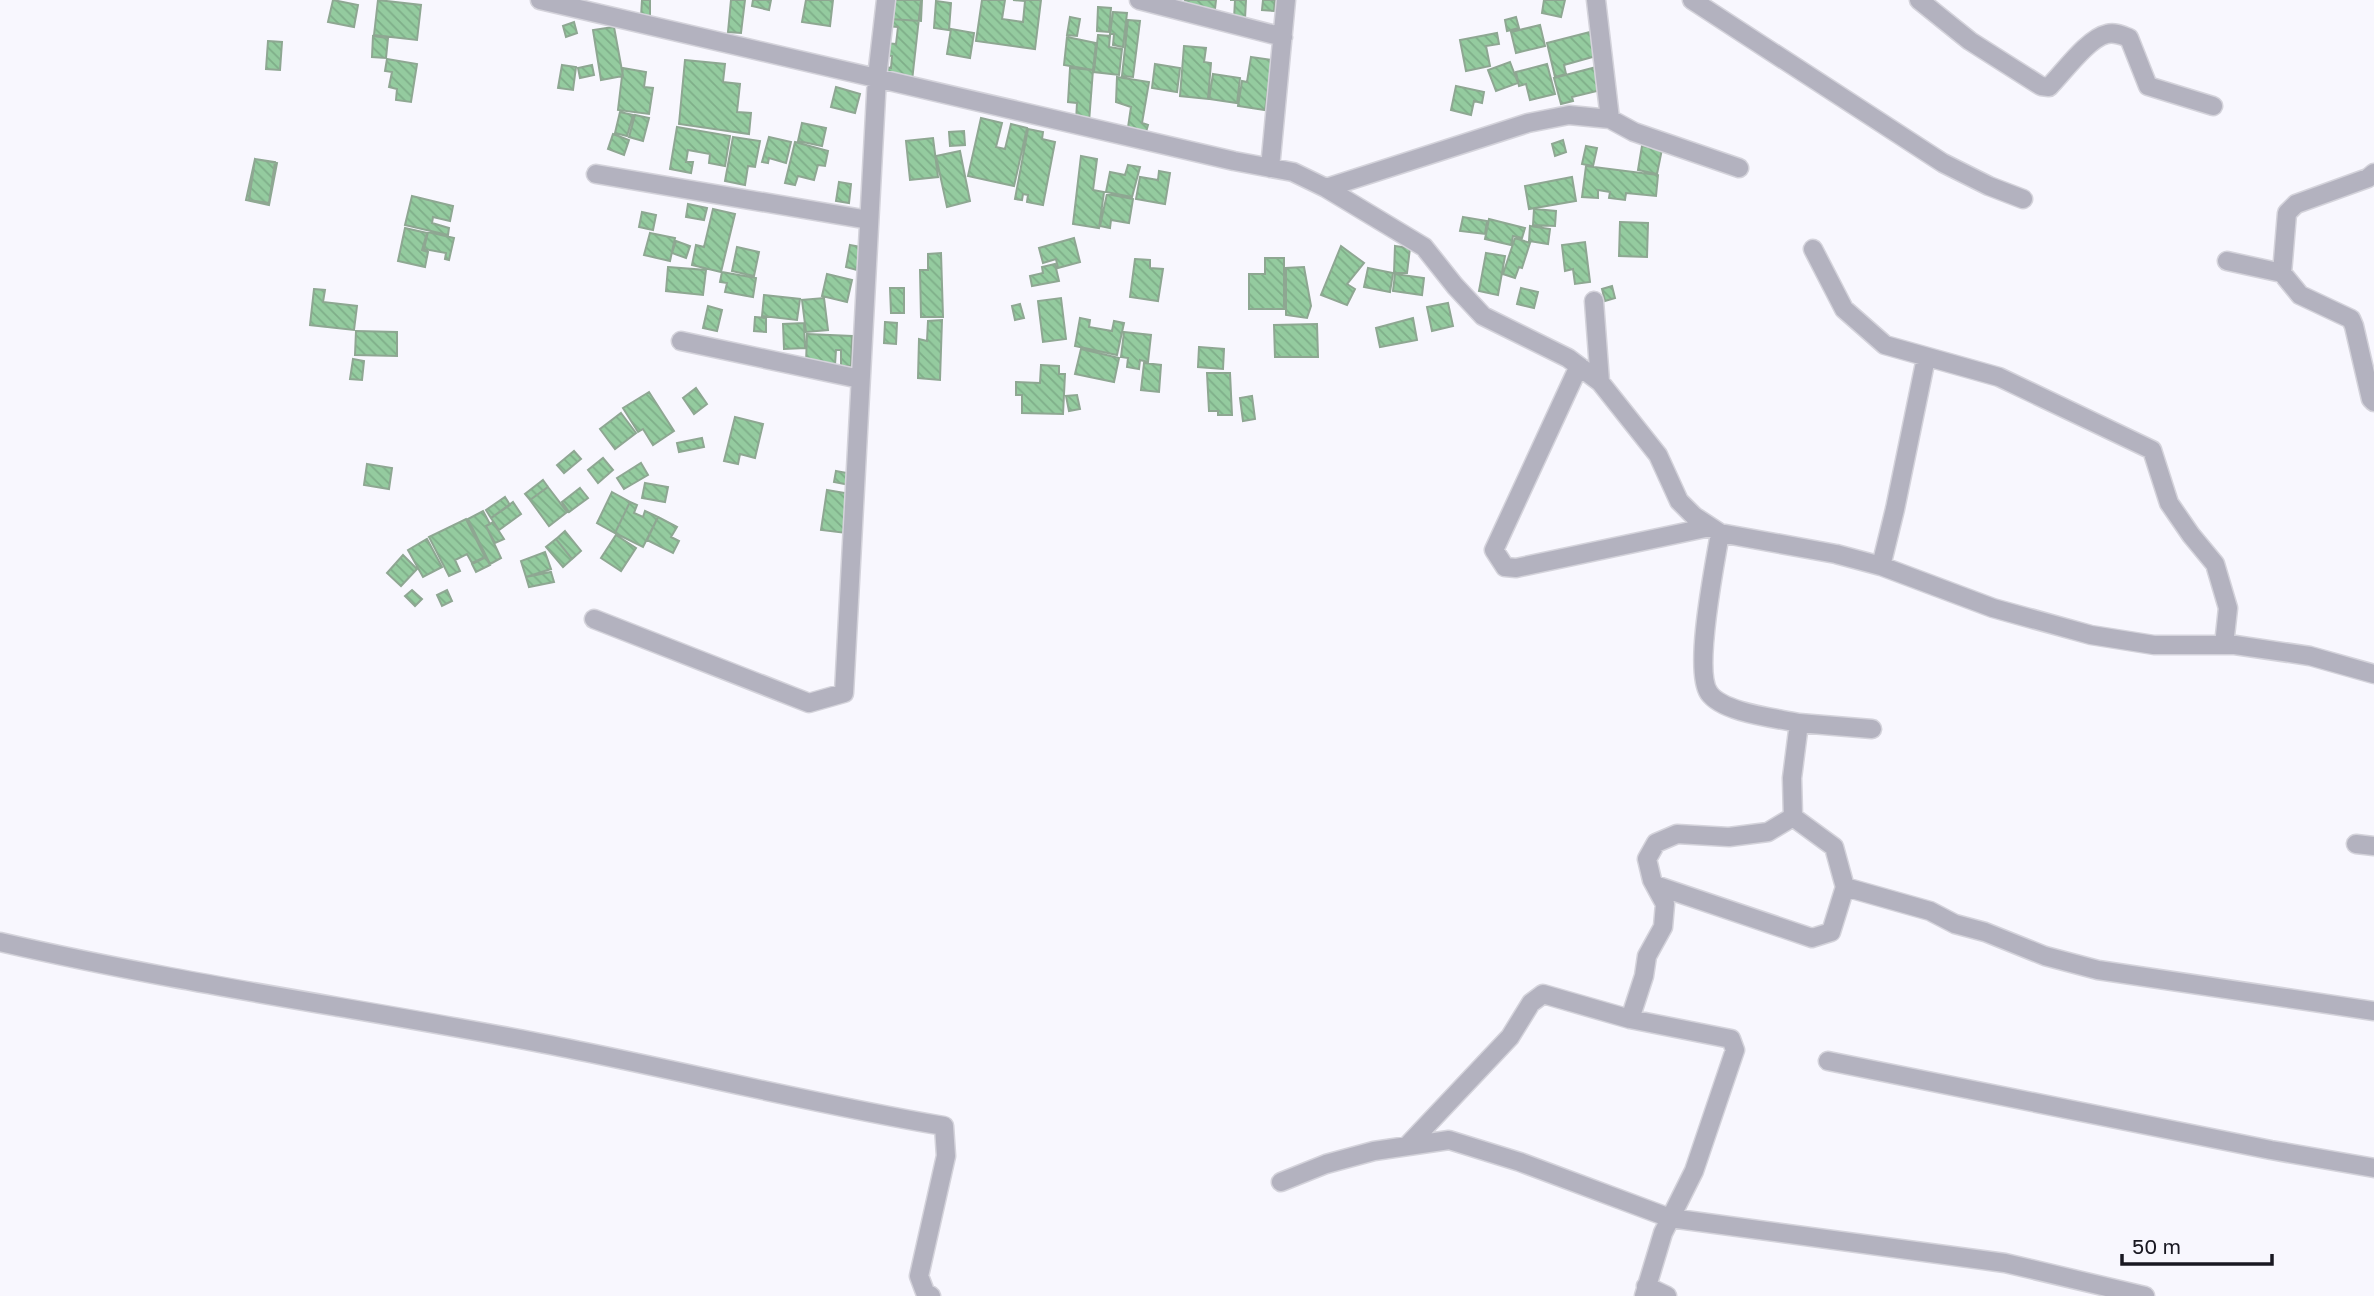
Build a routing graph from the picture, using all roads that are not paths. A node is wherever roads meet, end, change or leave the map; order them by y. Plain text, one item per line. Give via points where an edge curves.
1 (540, 0) edge
2 (886, 0) edge
3 (1139, 0) edge
4 (1286, 0) edge
5 (1596, 0) edge
6 (1692, 0) edge
7 (1919, 0) edge
8 (1283, 37) junction
9 (877, 77) junction
10 (2213, 106) dead end
11 (1610, 119) junction
12 (1270, 168) junction
13 (1739, 168) dead end
14 (2374, 173) edge
15 (596, 174) dead end
16 (1326, 188) junction
17 (2023, 199) dead end
18 (870, 219) junction
19 (1813, 249) dead end
20 (2227, 261) dead end
21 (2282, 273) junction
22 (1594, 300) dead end
23 (681, 341) dead end
24 (1926, 358) junction
25 (1579, 366) junction
26 (860, 379) junction
27 (1600, 382) junction
28 (2374, 402) edge
29 (1715, 530) junction
30 (1881, 566) junction
31 (594, 619) dead end
32 (2224, 645) junction
33 (2374, 674) edge
34 (1799, 723) junction
35 (1872, 729) dead end
36 (1793, 817) junction
37 (1655, 885) junction
38 (1845, 887) junction
39 (0, 942) edge
40 (2374, 1011) edge
41 (1630, 1019) junction
42 (1828, 1061) dead end
43 (1407, 1146) junction
44 (2374, 1168) edge
45 (1281, 1182) dead end
46 (1670, 1218) junction
47 (1645, 1291) edge
48 (931, 1296) edge
49 (1667, 1296) edge
50 (2145, 1296) edge

1 - 9 street
2 - 9 street
3 - 8 street
4 - 8 street
5 - 11 street
6 - 17 street via 1943,163
7 - 10 street via 1970,41 2041,86 2049,87 2088,45 2105,34 2118,34 2129,38 2148,86
8 - 12 street
9 - 12 street
9 - 18 street
11 - 13 street via 1634,132
11 - 16 street via 1569,115 1528,123
12 - 16 street via 1293,172
14 - 21 street via 2296,204 2287,213
15 - 18 street
16 - 25 street via 1424,247 1483,316
18 - 26 street
19 - 24 street via 1844,309 1885,345
20 - 21 street
21 - 28 street via 2300,295 2351,319
22 - 27 street
23 - 26 street
24 - 30 street
24 - 32 street via 1999,377 2152,450 2169,503 2216,564 2228,608
25 - 27 street
25 - 29 street via 1494,551 1504,567
26 - 31 street via 844,693 809,703
27 - 29 street via 1658,455 1679,501
29 - 30 street
29 - 34 street via 1702,669 1709,693 1733,710
30 - 32 street via 1993,608 2091,635 2154,645
32 - 33 street via 2310,656
34 - 35 street
34 - 36 street
36 - 37 street via 1768,832 1729,837 1677,834 1656,843 1647,859
36 - 38 street via 1833,847
37 - 38 street via 1812,937 1831,932
37 - 41 street via 1665,904 1664,927 1647,956
38 - 40 street via 1930,911 2045,956 2098,970
39 - 48 street via 87,962 538,1042 944,1126 946,1156 919,1276
41 - 43 street via 1543,994 1531,1003 1510,1037
41 - 46 street via 1731,1039 1735,1050 1693,1171
42 - 44 street
43 - 45 street via 1338,1161
43 - 46 street via 1449,1140
46 - 47 street
46 - 50 street via 2005,1263
47 - 49 street

